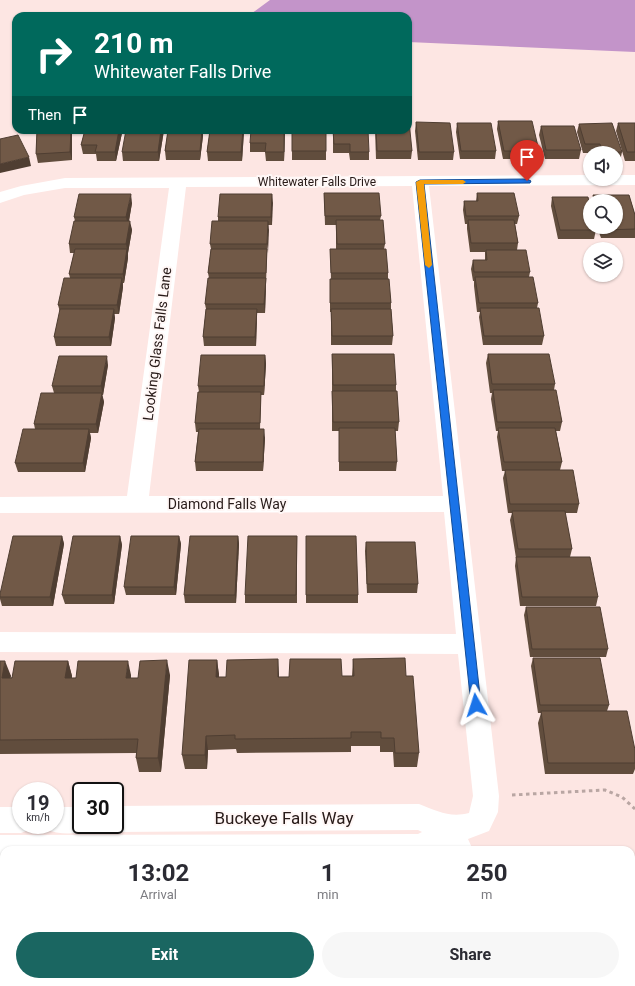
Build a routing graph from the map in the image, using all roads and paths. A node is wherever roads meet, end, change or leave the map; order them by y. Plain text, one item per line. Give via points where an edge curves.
1 (635, 180) edge
2 (420, 182) junction
3 (178, 183) junction
4 (0, 198) edge
5 (454, 504) junction
6 (137, 505) junction
7 (0, 506) edge
8 (0, 642) edge
9 (470, 644) junction
10 (486, 796) junction
11 (635, 809) edge
12 (124, 819) edge
13 (154, 819) junction
14 (0, 820) edge
15 (12, 820) edge
16 (458, 836) edge
17 (151, 846) edge
18 (424, 846) edge

1 - 2 street, Whitewater Falls Drive
2 - 3 street, Whitewater Falls Drive
2 - 5 street
3 - 4 street, Whitewater Falls Drive via 65,183 21,191
3 - 6 street, Looking Glass Falls Lane
5 - 6 street, Diamond Falls Way
5 - 9 street
6 - 7 street, Diamond Falls Way
8 - 9 street
9 - 10 street
10 - 11 path via 605,790 622,797
10 - 16 street via 484,812 479,822
12 - 13 street, Buckeye Falls Way
13 - 16 street, Buckeye Falls Way via 419,817
13 - 17 street
14 - 15 street
16 - 18 street, Buckeye Falls Way

